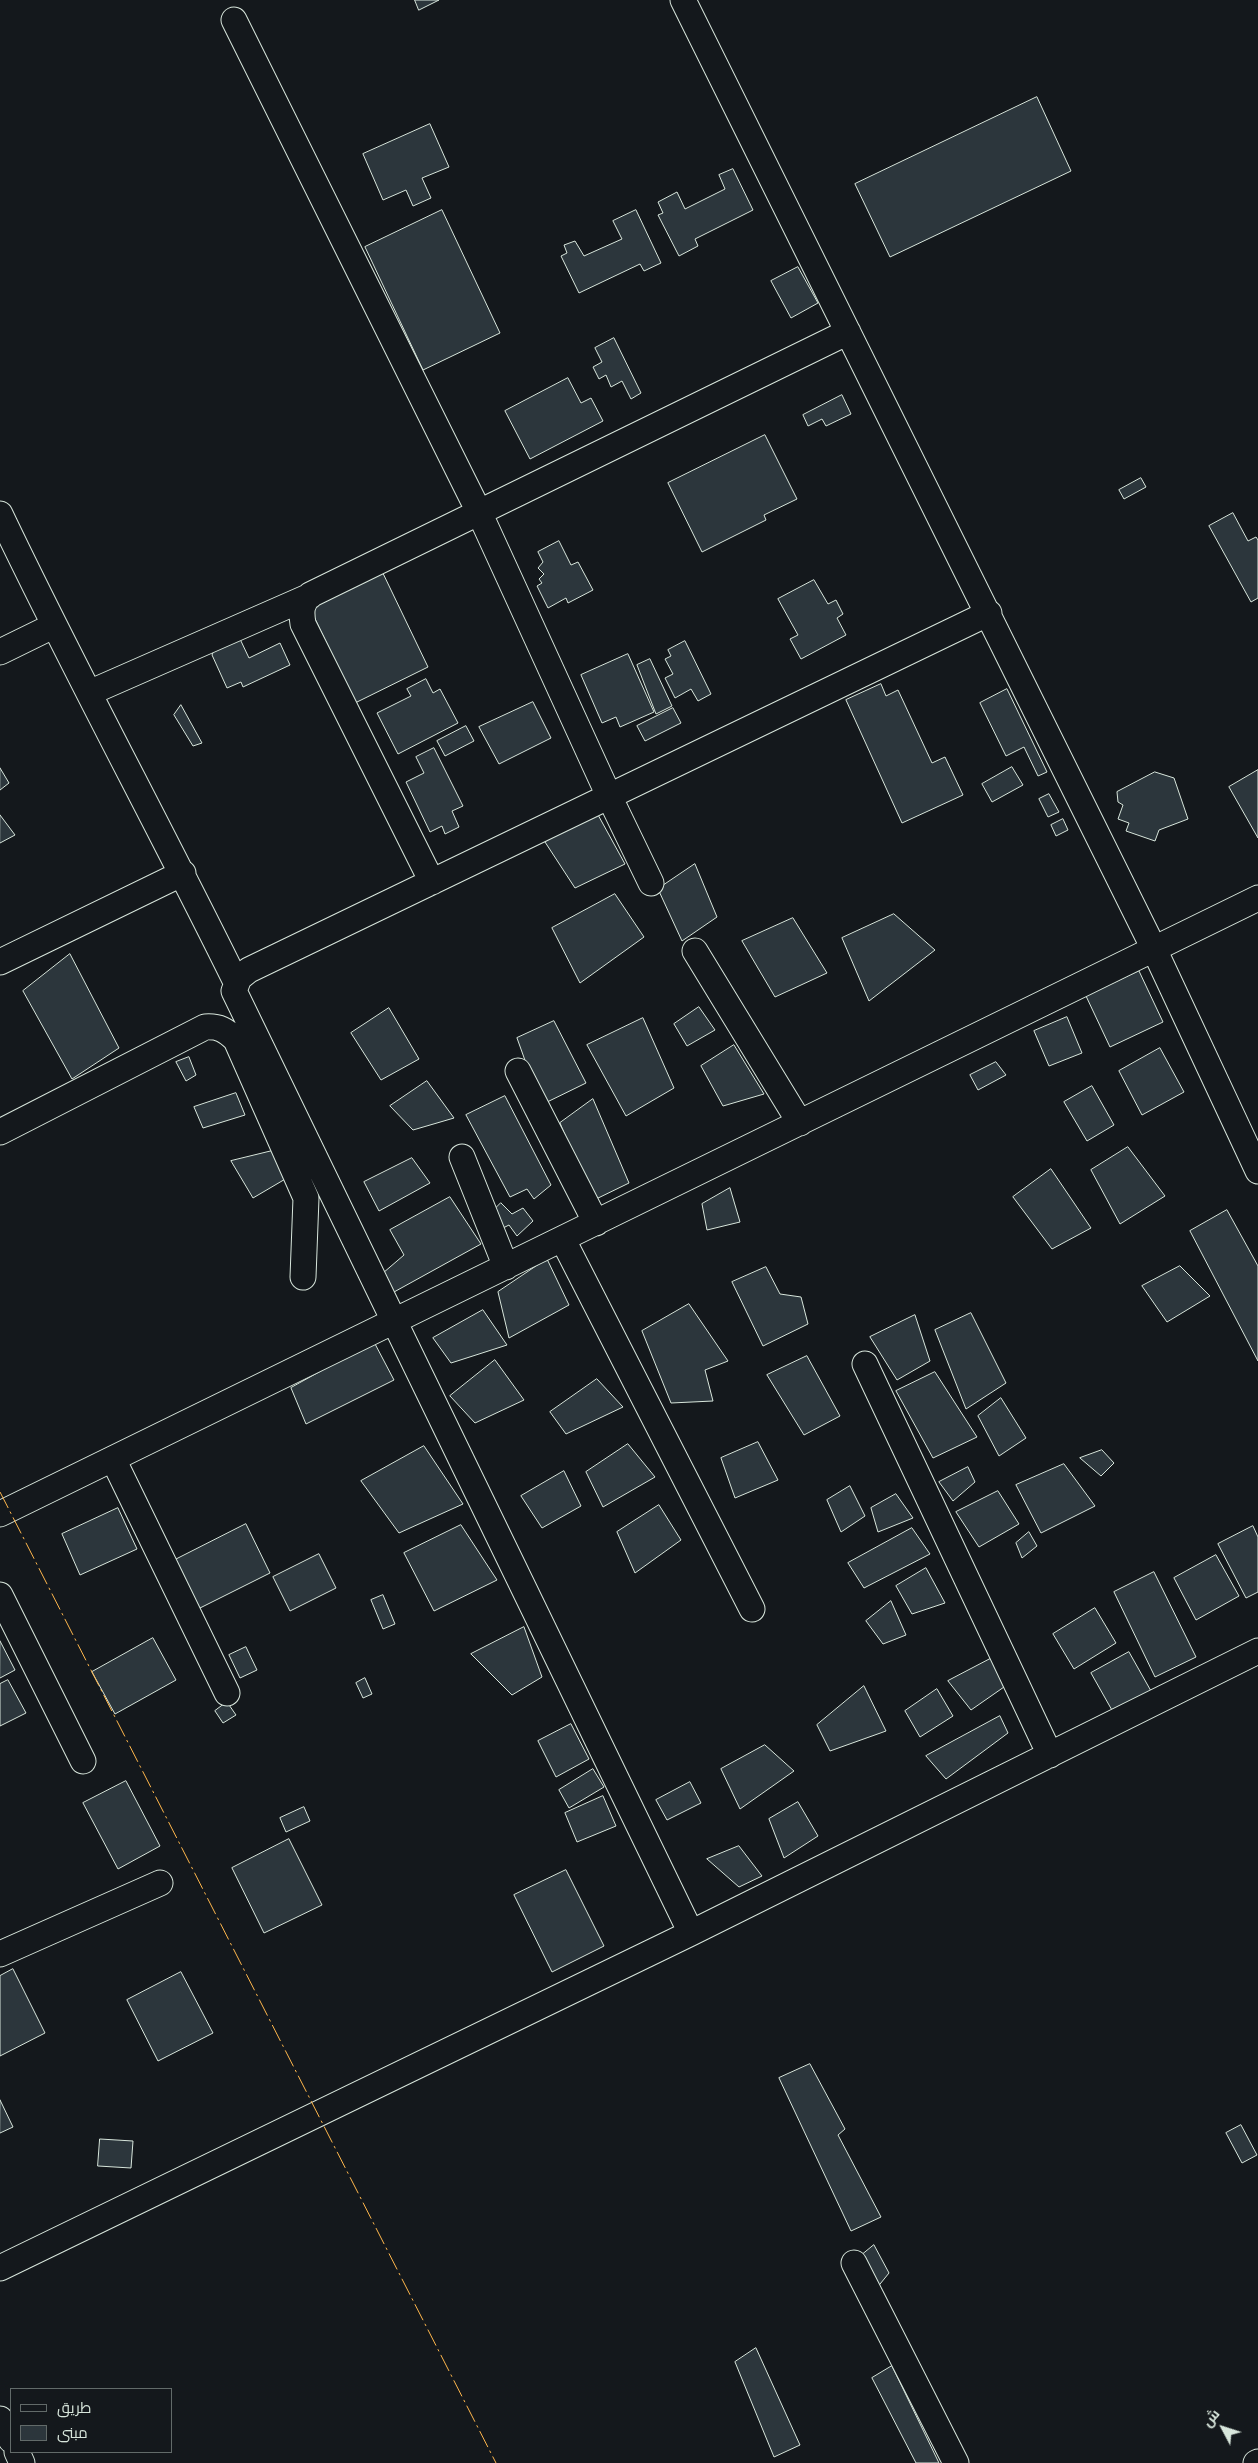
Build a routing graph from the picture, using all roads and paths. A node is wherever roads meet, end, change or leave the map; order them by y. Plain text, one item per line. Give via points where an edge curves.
1 (683, 0) edge
2 (234, 20) dead end
3 (848, 332) junction
4 (479, 512) junction
5 (0, 514) edge
6 (310, 596) junction
7 (989, 613) junction
8 (53, 626) junction
9 (0, 652) edge
10 (89, 693) junction
11 (609, 796) junction
12 (183, 874) junction
13 (432, 882) junction
14 (651, 883) dead end
15 (1258, 898) edge
16 (1154, 949) junction
17 (695, 951) dead end
18 (0, 962) edge
19 (236, 982) junction
20 (518, 1071) dead end
21 (800, 1123) junction
22 (0, 1132) edge
23 (462, 1157) dead end
24 (1258, 1171) edge
25 (596, 1223) junction
26 (563, 1240) junction
27 (506, 1267) junction
28 (303, 1277) dead end
29 (394, 1322) junction
30 (866, 1364) dead end
31 (113, 1459) junction
32 (0, 1514) edge
33 (0, 1595) edge
34 (752, 1609) dead end
35 (1258, 1651) edge
36 (227, 1693) dead end
37 (1050, 1755) junction
38 (83, 1761) dead end
39 (160, 1883) dead end
40 (691, 1933) junction
41 (0, 1954) edge
42 (854, 2263) dead end
43 (0, 2268) edge
44 (0, 2419) edge
45 (10, 2438) edge
46 (956, 2463) edge

1 - 3 street
2 - 4 street
3 - 4 street
3 - 7 street
4 - 6 street
4 - 11 street
5 - 8 street
6 - 10 street
6 - 13 street via 301,612 303,624
7 - 11 street
7 - 16 street
8 - 9 street
8 - 10 street
10 - 12 street
11 - 13 street
11 - 14 street
12 - 18 street
12 - 19 street
13 - 19 street via 248,970
15 - 16 street
16 - 21 street
16 - 24 street
17 - 21 street
19 - 29 street via 234,991 239,1004
20 - 25 street
21 - 25 street
22 - 28 street via 205,1027 214,1026 227,1031 236,1040 306,1198
23 - 27 street
25 - 26 street
26 - 27 street
26 - 34 street
27 - 29 street
29 - 31 street
29 - 40 street
30 - 37 street
31 - 32 street
31 - 36 street
33 - 38 street
35 - 37 street
37 - 40 street
39 - 41 street
40 - 43 street
42 - 46 street
44 - 45 street

